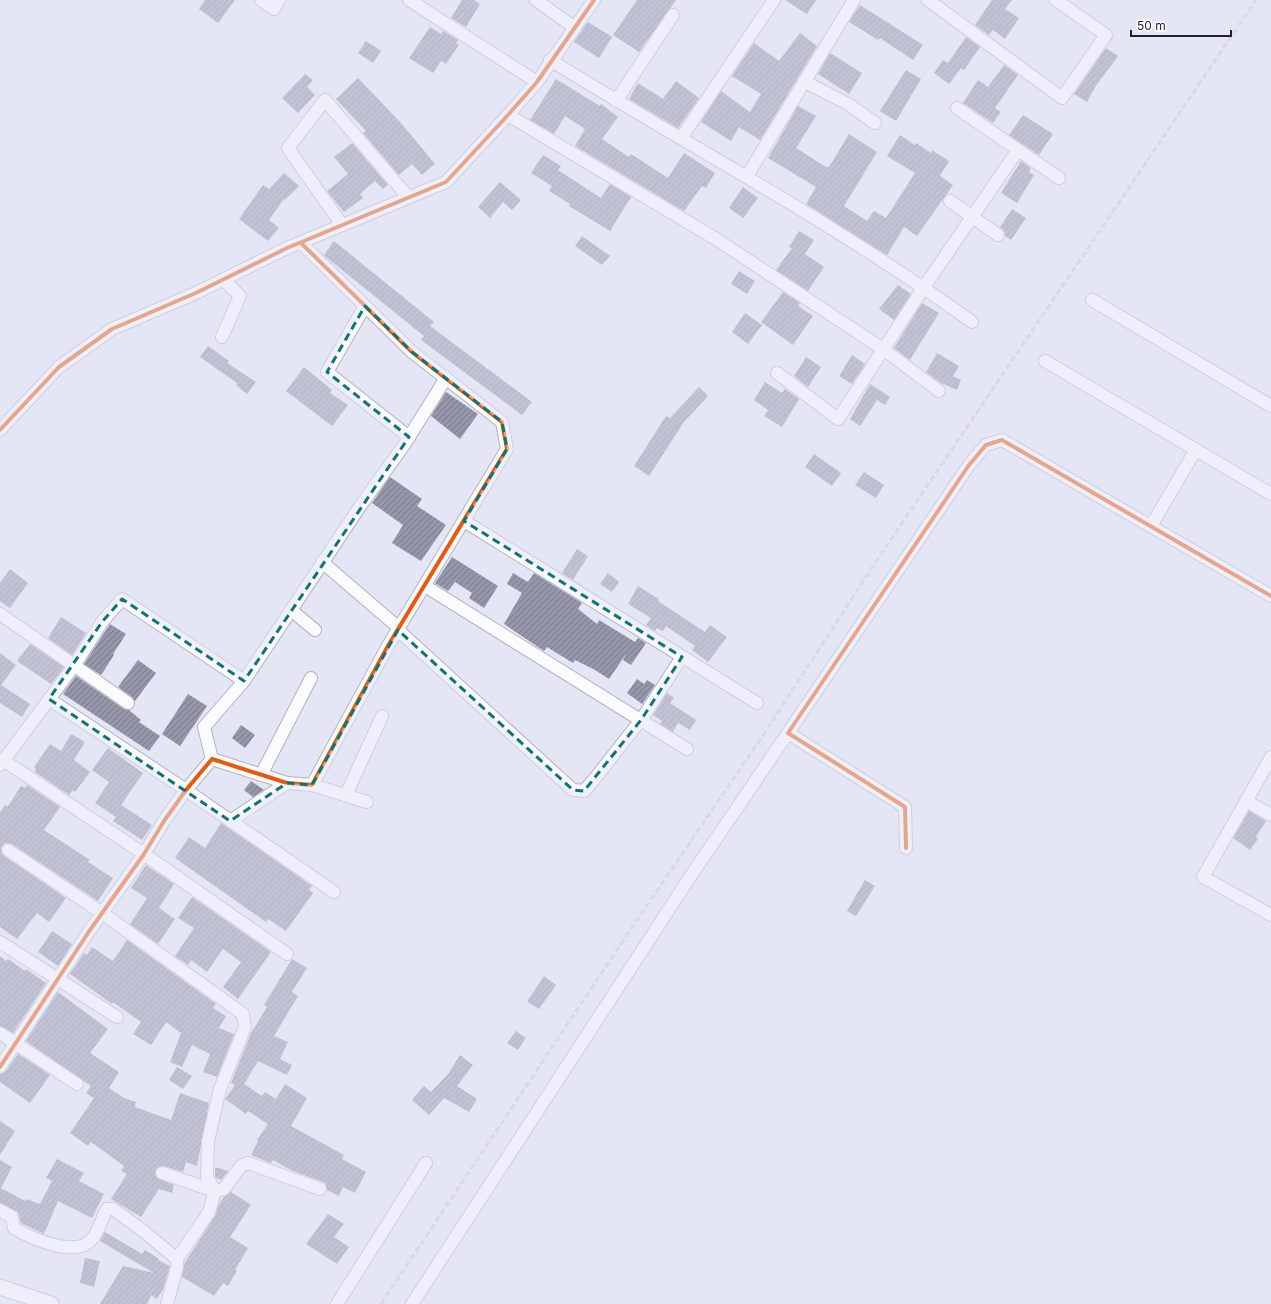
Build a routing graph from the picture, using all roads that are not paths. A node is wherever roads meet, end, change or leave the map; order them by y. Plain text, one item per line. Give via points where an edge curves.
1 (261, 0) edge
2 (279, 0) edge
3 (409, 0) edge
4 (536, 0) edge
5 (594, 0) edge
6 (774, 0) edge
7 (854, 0) edge
8 (928, 0) edge
9 (1056, 0) edge
10 (673, 15) dead end
11 (575, 28) junction
12 (550, 60) junction
13 (537, 82) junction
14 (804, 82) junction
15 (616, 101) junction
16 (958, 108) dead end
17 (508, 115) junction
18 (875, 123) dead end
19 (681, 138) junction
20 (1018, 150) junction
21 (747, 176) junction
22 (1059, 178) dead end
23 (408, 197) junction
24 (950, 201) dead end
25 (972, 217) junction
26 (342, 225) junction
27 (998, 235) dead end
28 (301, 242) junction
29 (224, 280) junction
30 (924, 287) junction
31 (1092, 300) dead end
32 (365, 306) junction
33 (972, 322) dead end
34 (222, 337) dead end
35 (883, 350) junction
36 (1046, 361) dead end
37 (777, 372) dead end
38 (446, 378) junction
39 (940, 391) dead end
40 (1271, 406) edge
41 (0, 430) edge
42 (409, 437) junction
43 (1195, 450) junction
44 (1271, 494) edge
45 (464, 521) junction
46 (1152, 526) junction
47 (322, 562) junction
48 (425, 586) junction
49 (1271, 596) edge
50 (291, 610) junction
51 (0, 614) edge
52 (398, 629) junction
53 (315, 630) dead end
54 (682, 657) junction
55 (74, 666) junction
56 (311, 678) dead end
57 (244, 681) junction
58 (49, 699) junction
59 (128, 703) dead end
60 (757, 703) dead end
61 (382, 716) dead end
62 (641, 720) junction
63 (788, 733) junction
64 (687, 749) dead end
65 (1271, 756) edge
66 (212, 759) junction
67 (2, 762) edge
68 (261, 775) junction
69 (287, 783) junction
70 (312, 785) junction
71 (186, 790) junction
72 (346, 795) junction
73 (1246, 801) junction
74 (367, 802) dead end
75 (1271, 816) edge
76 (230, 820) junction
77 (906, 848) dead end
78 (8, 850) dead end
79 (144, 854) junction
80 (334, 892) dead end
81 (102, 913) junction
82 (1271, 915) edge
83 (0, 942) edge
84 (287, 954) dead end
85 (58, 978) junction
86 (117, 1018) dead end
87 (0, 1033) edge
88 (16, 1044) junction
89 (0, 1067) edge
90 (77, 1084) dead end
91 (426, 1163) dead end
92 (162, 1173) dead end
93 (320, 1189) dead end
94 (215, 1190) junction
95 (0, 1210) edge
96 (177, 1259) junction
97 (0, 1287) edge
98 (51, 1304) edge
99 (167, 1304) edge
100 (337, 1304) edge
101 (412, 1304) edge

1 - 2 street via 274,9
3 - 13 street
4 - 11 street
5 - 11 street
6 - 19 street
7 - 14 street
8 - 9 street via 1062,98 1106,35
10 - 15 street
11 - 12 street
12 - 13 street
12 - 15 street
13 - 17 street
14 - 18 street via 848,104
14 - 21 street
15 - 19 street
16 - 20 street
17 - 23 street via 446,182
17 - 35 street via 716,239
19 - 21 street
20 - 22 street
20 - 25 street
21 - 30 street
23 - 26 street
23 - 26 street via 325,100 288,148
24 - 25 street
25 - 27 street
25 - 30 street
26 - 28 street
28 - 29 street
28 - 32 street
29 - 34 street via 240,296
29 - 41 street via 112,328 59,368
30 - 33 street
30 - 35 street
31 - 40 street
32 - 38 street via 412,352
32 - 42 street via 327,372
35 - 37 street via 838,419
35 - 39 street
36 - 43 street
38 - 42 street
38 - 45 street via 502,422 507,449
42 - 47 street
43 - 44 street
43 - 46 street
45 - 48 street
45 - 54 street
46 - 49 street
46 - 63 street via 1002,440 986,445 969,465
47 - 50 street
47 - 52 street
48 - 52 street
48 - 62 street
50 - 53 street
50 - 57 street
51 - 55 street
52 - 62 street via 573,790 584,791
52 - 70 street
54 - 60 street
54 - 62 street
55 - 57 street via 102,622 122,599
55 - 58 street
55 - 59 street
56 - 68 street
57 - 66 street via 204,727
58 - 67 street
58 - 71 street
61 - 72 street
62 - 64 street
63 - 77 street via 905,807
63 - 101 street via 690,877
65 - 73 street
66 - 68 street
66 - 71 street
67 - 79 street
68 - 69 street
69 - 70 street
69 - 76 street
70 - 72 street
71 - 76 street
71 - 79 street
72 - 74 street
73 - 75 street
73 - 82 street via 1203,877
76 - 80 street
78 - 81 street
79 - 81 street
79 - 84 street
81 - 85 street
81 - 94 street via 243,1014 246,1027 220,1089 208,1141 207,1177
83 - 85 street
85 - 86 street
85 - 88 street
87 - 88 street
88 - 89 street
88 - 90 street
91 - 100 street
92 - 94 street
93 - 94 street via 248,1163 241,1166 224,1189
94 - 96 street via 209,1212
95 - 96 street via 12,1217 14,1228 26,1235 40,1241 74,1247 83,1246 90,1241 107,1209 113,1209
96 - 99 street
97 - 98 street

